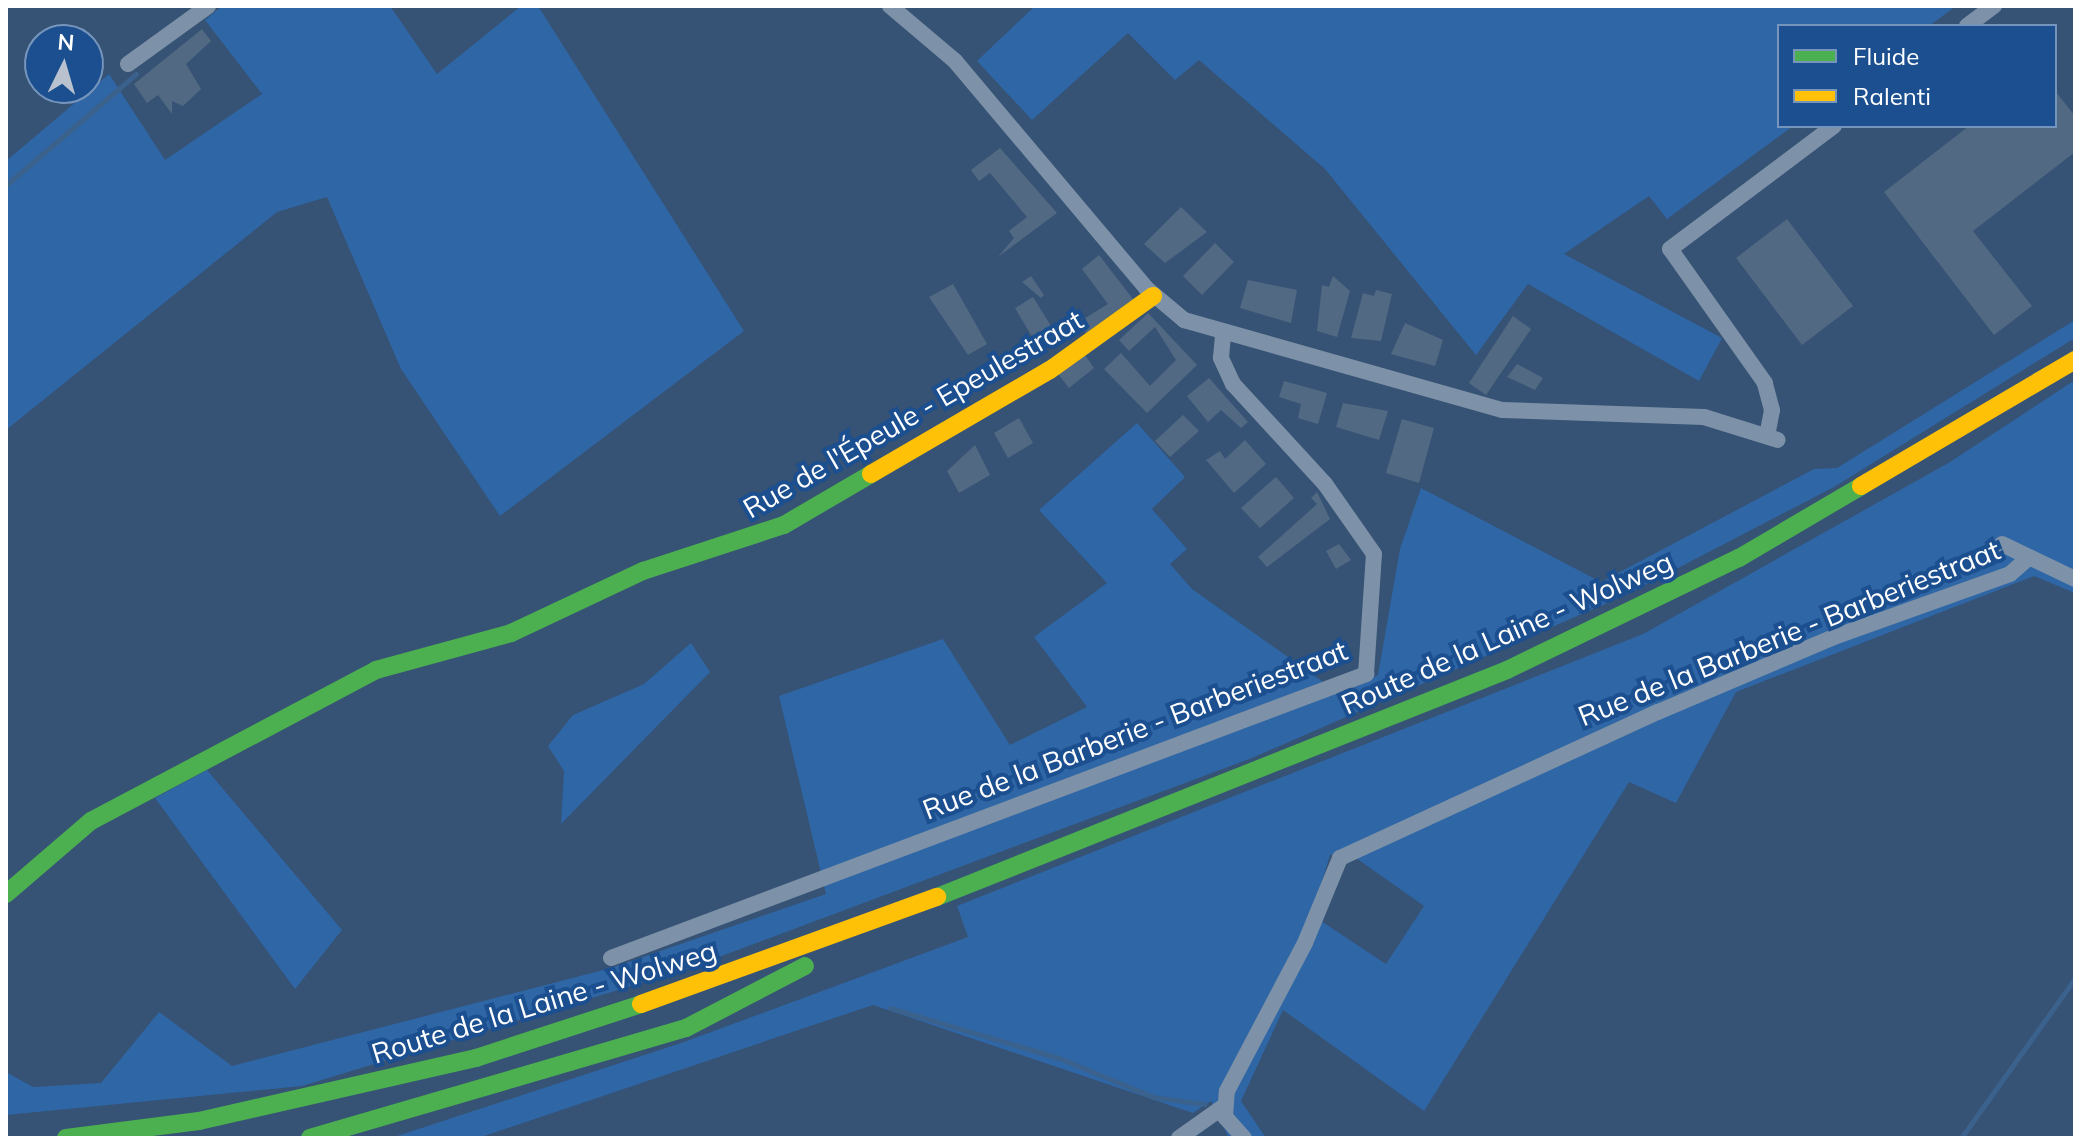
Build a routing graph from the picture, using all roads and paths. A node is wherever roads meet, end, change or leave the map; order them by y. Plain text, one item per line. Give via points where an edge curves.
1 (208, 6) edge
2 (890, 6) edge
3 (1994, 6) edge
4 (1970, 24) edge
5 (128, 64) dead end
6 (1831, 128) edge
7 (1153, 296) junction
8 (1223, 337) junction
9 (2075, 360) edge
10 (2002, 544) dead end
11 (2027, 559) junction
12 (2075, 579) edge
13 (6, 894) edge
14 (933, 898) junction
15 (611, 958) dead end
16 (1223, 1107) junction
17 (66, 1138) edge
18 (310, 1138) edge
19 (1179, 1138) edge
20 (1244, 1138) edge

1 - 5 street
2 - 7 street via 1007,117
3 - 4 street
6 - 8 street via 1670,249 1765,383 1772,438 1704,417 1502,410
7 - 8 street via 1184,320
7 - 13 main road, Rue de l'Épeule - Epeulestraat via 1050,370 784,525 643,571 511,633 376,670 117,805
8 - 15 street, Rue de la Barberie - Barberiestraat via 1221,358 1233,384 1325,484 1374,554 1366,674
9 - 14 main road, Route de la Laine - Wolweg via 1835,506 1520,663
10 - 11 street
11 - 12 street
11 - 16 street, Rue de la Barberie - Barberiestraat via 1980,586 1834,637 1658,712 1340,858
14 - 17 main road, Route de la Laine - Wolweg via 759,966 476,1058 199,1121
14 - 18 main road, Route de la Laine - Wolweg via 686,1028
16 - 19 street, Rue de la Barberie - Barberiestraat
16 - 20 street

